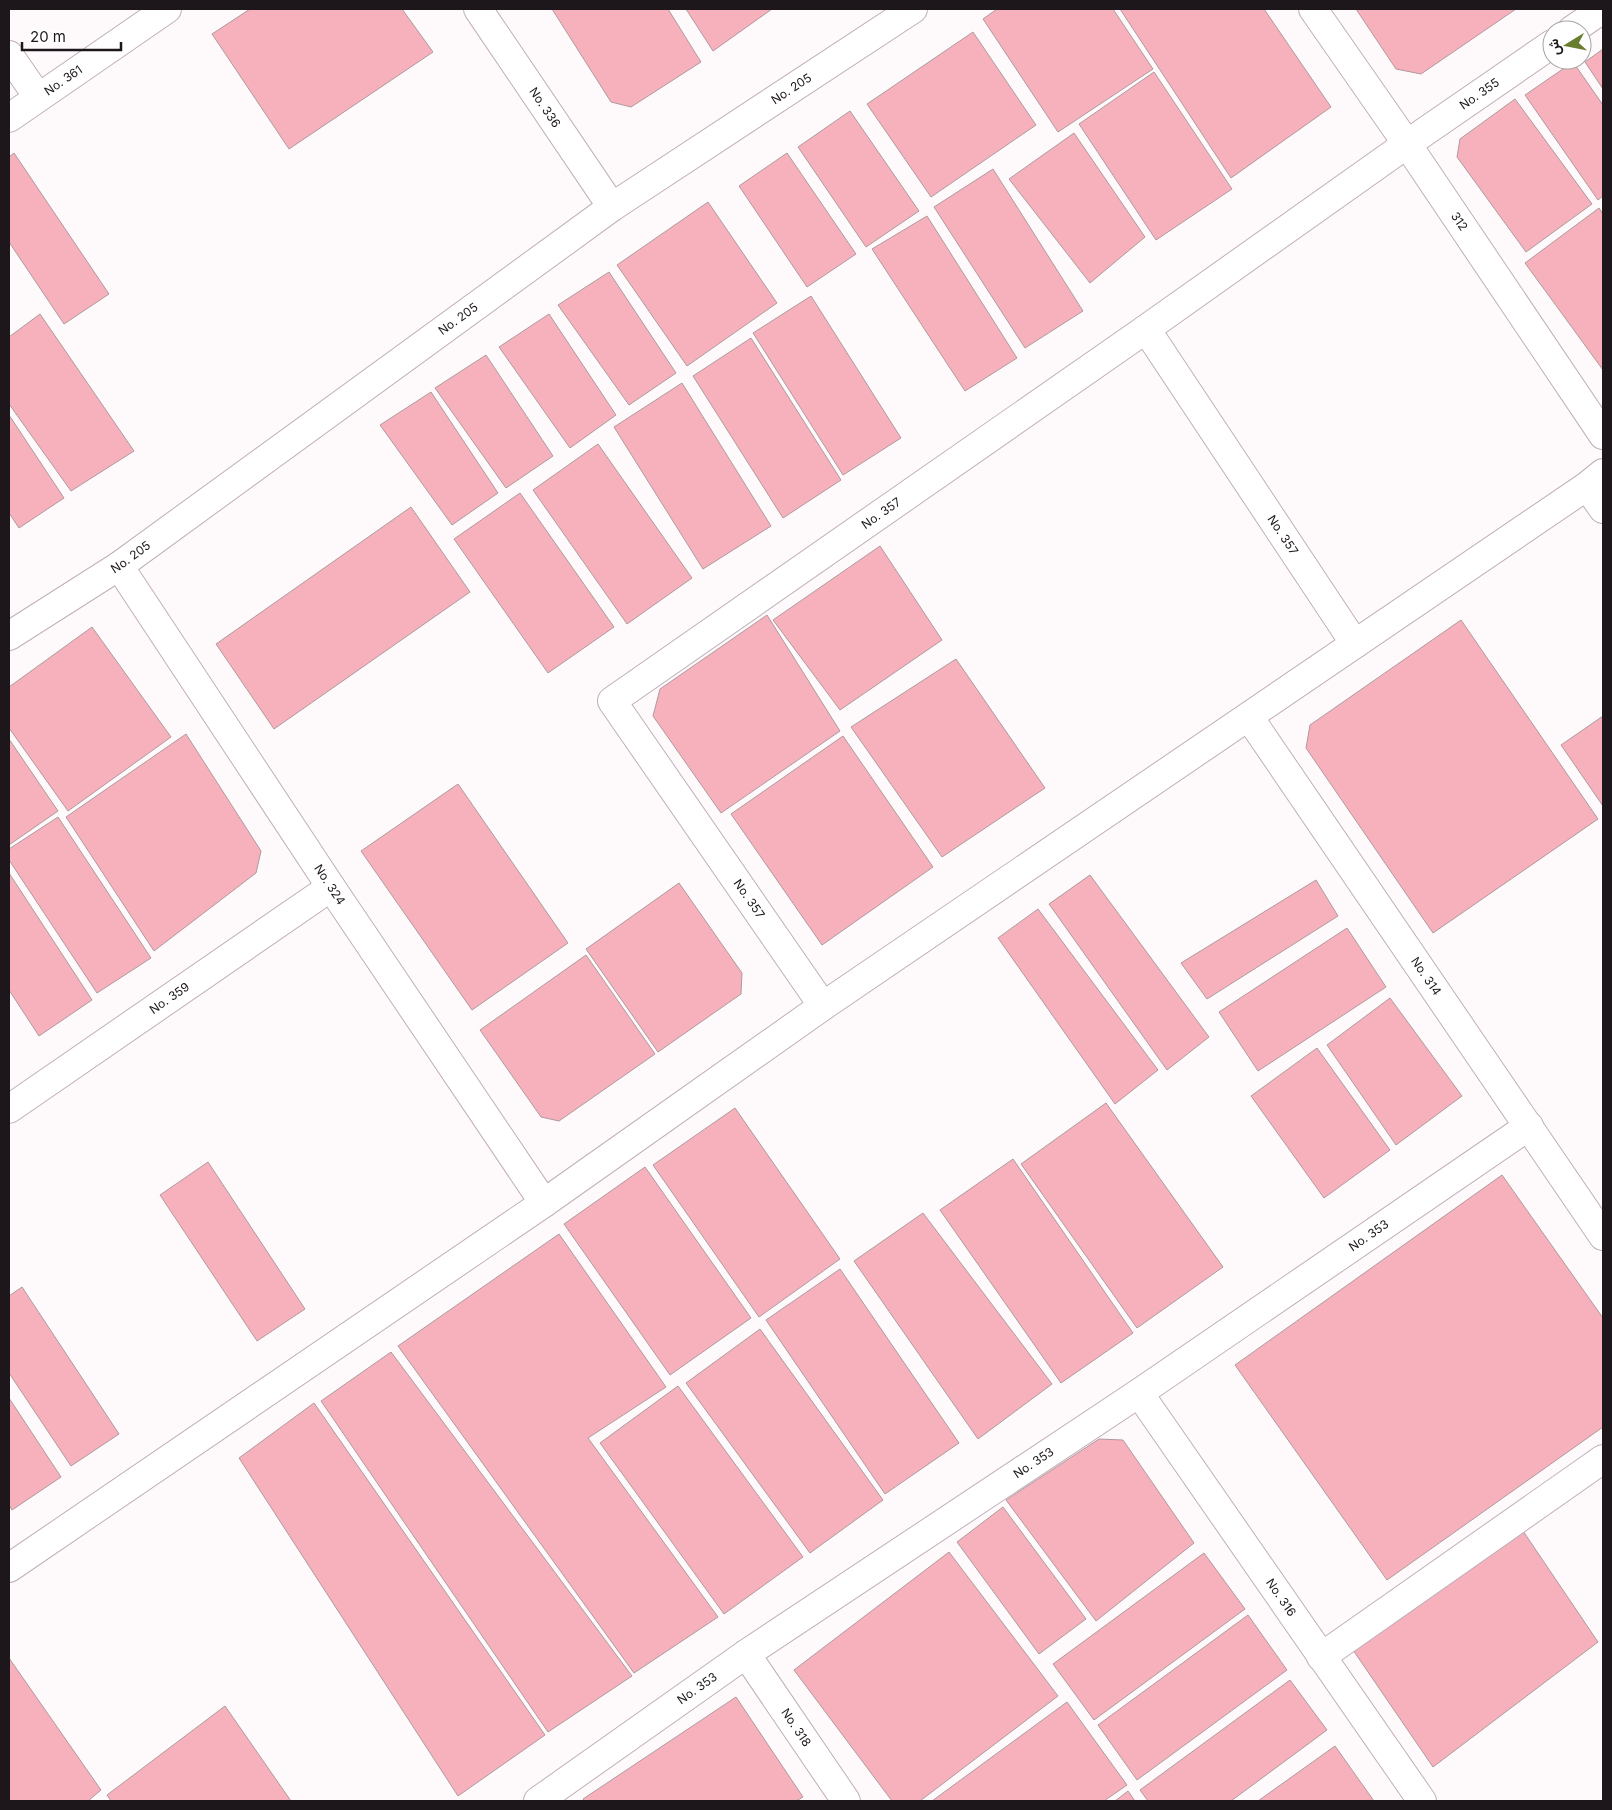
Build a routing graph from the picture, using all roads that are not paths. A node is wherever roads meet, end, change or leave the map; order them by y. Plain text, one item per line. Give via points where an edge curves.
1 (167, 9) edge
2 (478, 9) edge
3 (913, 9) edge
4 (1313, 9) edge
5 (1603, 9) edge
6 (1587, 20) edge
7 (1542, 51) edge
8 (9, 56) edge
9 (38, 97) junction
10 (9, 118) edge
11 (1407, 144) junction
12 (612, 206) junction
13 (1146, 329) junction
14 (1603, 435) edge
15 (1595, 479) edge
16 (1603, 509) edge
17 (119, 566) junction
18 (9, 636) edge
19 (1355, 644) junction
20 (1249, 717) junction
21 (330, 887) junction
22 (824, 1006) junction
23 (9, 1109) edge
24 (1529, 1126) junction
25 (544, 1203) junction
26 (1603, 1236) edge
27 (1139, 1393) junction
28 (1603, 1459) edge
29 (9, 1568) edge
30 (746, 1654) junction
31 (1321, 1657) junction
32 (538, 1801) edge
33 (846, 1801) edge
34 (1422, 1801) edge

1 - 9 street, No. 361
2 - 12 street, No. 336
3 - 12 street, No. 205
4 - 11 street, 312
5 - 6 street
7 - 11 street, No. 355
8 - 9 street
9 - 10 street, No. 361
11 - 13 street, No. 355
11 - 14 street, 312
12 - 17 street, No. 205
13 - 19 street, No. 357
13 - 22 street, No. 357 via 612,701
15 - 16 street
15 - 19 street
17 - 18 street, No. 205
17 - 21 street, No. 324
19 - 20 street
20 - 22 street
20 - 24 street, No. 314
21 - 23 street, No. 359
21 - 25 street, No. 324
22 - 25 street
24 - 26 street, No. 314
24 - 27 street, No. 353
25 - 29 street
27 - 30 street, No. 353
27 - 31 street, No. 316
28 - 31 street
30 - 32 street, No. 353
30 - 33 street, No. 318
31 - 34 street, No. 316

